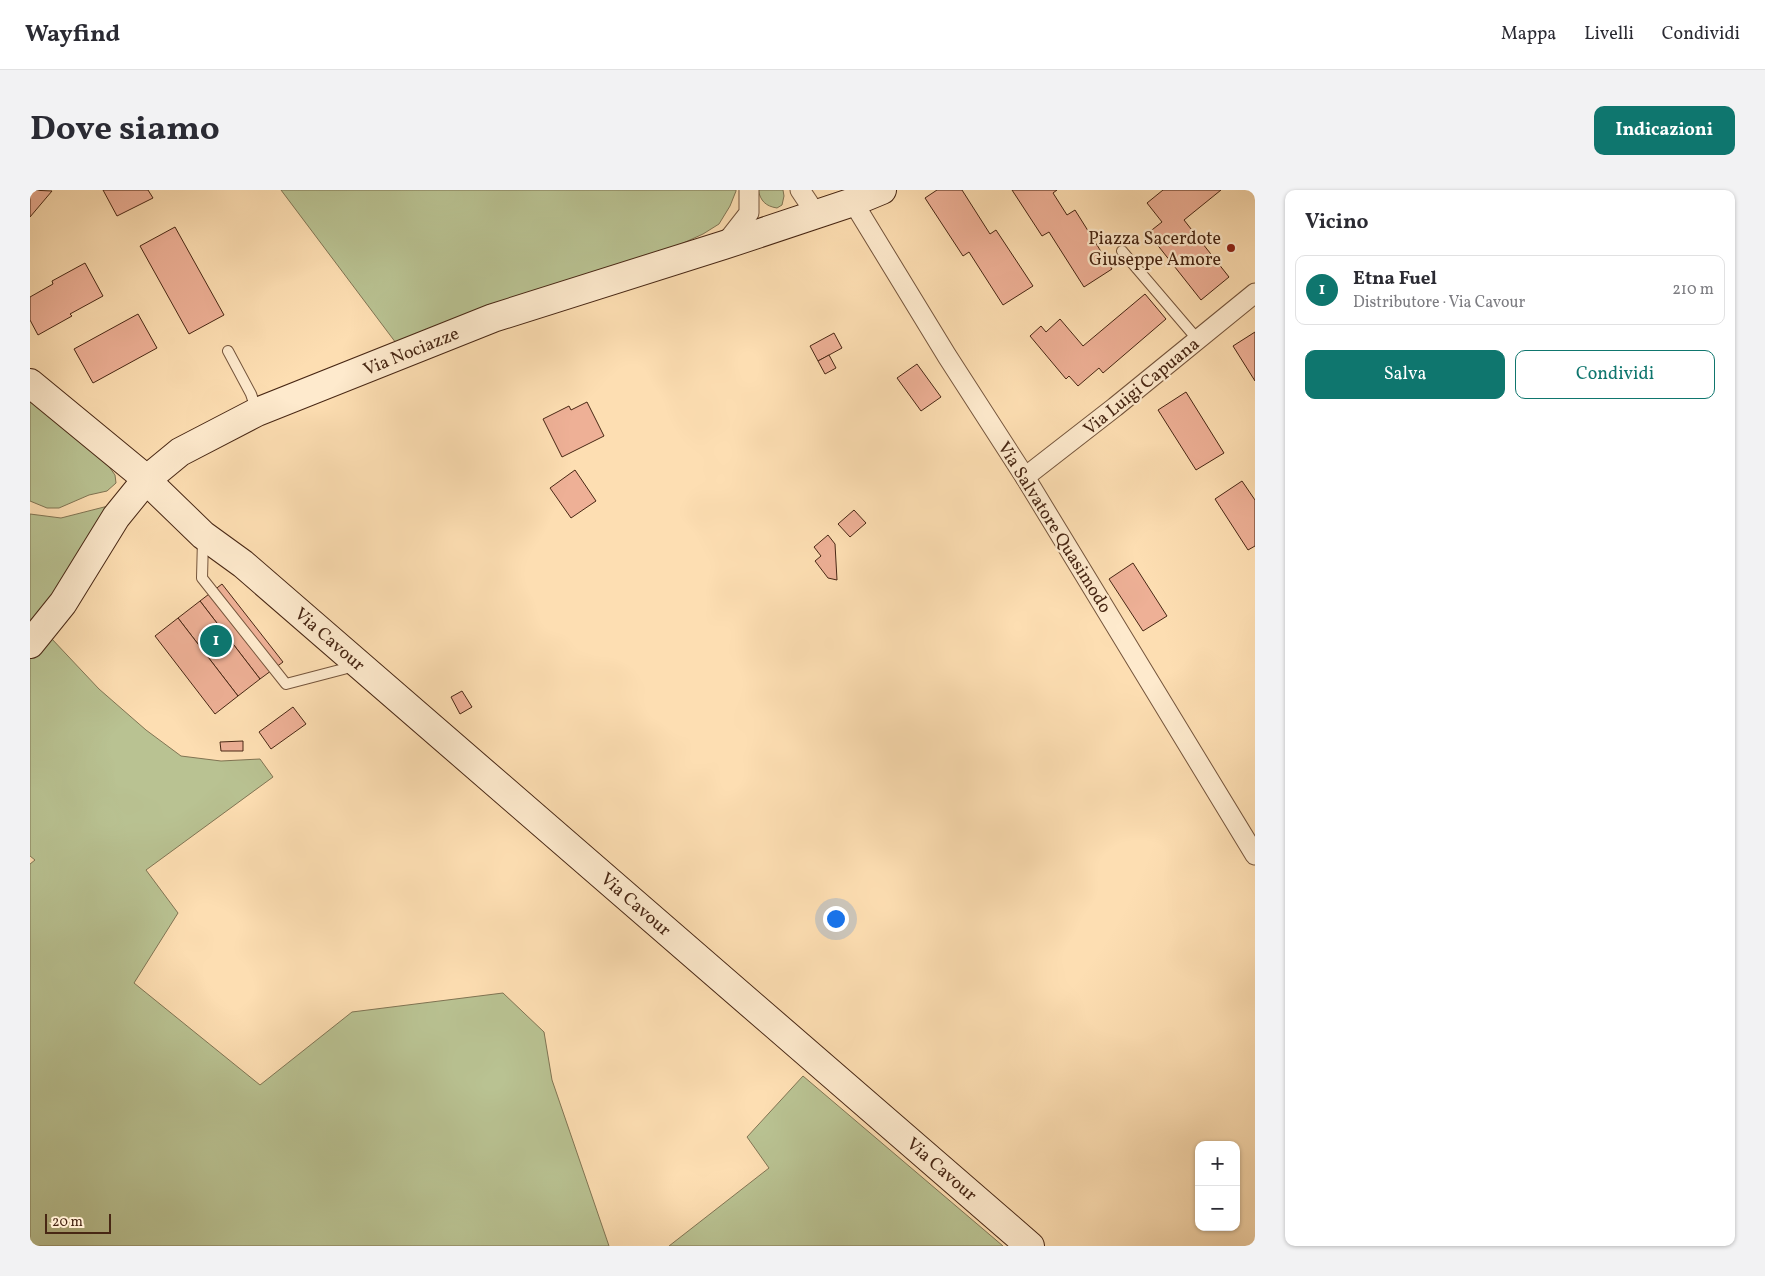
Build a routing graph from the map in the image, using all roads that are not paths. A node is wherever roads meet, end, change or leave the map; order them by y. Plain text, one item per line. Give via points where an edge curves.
1 (749, 190) edge
2 (800, 190) edge
3 (882, 190) edge
4 (853, 202) junction
5 (749, 213) junction
6 (816, 214) junction
7 (772, 228) junction
8 (724, 244) junction
9 (1122, 252) dead end
10 (1255, 293) edge
11 (1198, 340) junction
12 (228, 351) dead end
13 (30, 383) edge
14 (257, 412) junction
15 (1025, 477) junction
16 (146, 480) junction
17 (203, 535) junction
18 (243, 564) junction
19 (30, 644) edge
20 (359, 664) junction
21 (1255, 854) edge
22 (1030, 1245) edge

1 - 5 street
2 - 6 street
3 - 4 street, Via Nociazze
4 - 6 street, Via Nociazze
4 - 15 street, Via Salvatore Quasimodo
5 - 7 street
5 - 8 street
6 - 7 street, Via Nociazze
7 - 8 street, Via Nociazze
8 - 14 street, Via Nociazze via 493,318
9 - 11 lane
10 - 11 street, Via Luigi Capuana
11 - 15 street, Via Luigi Capuana
12 - 14 lane
13 - 16 street
14 - 16 street, Via Nociazze via 180,452
15 - 21 street, Via Salvatore Quasimodo
16 - 17 street
16 - 18 street via 166,482
16 - 19 street, Via Nociazze via 116,517 63,603
17 - 18 street
17 - 20 lane via 202,578 286,684
18 - 20 street, Via Cavour
20 - 22 street, Via Cavour

